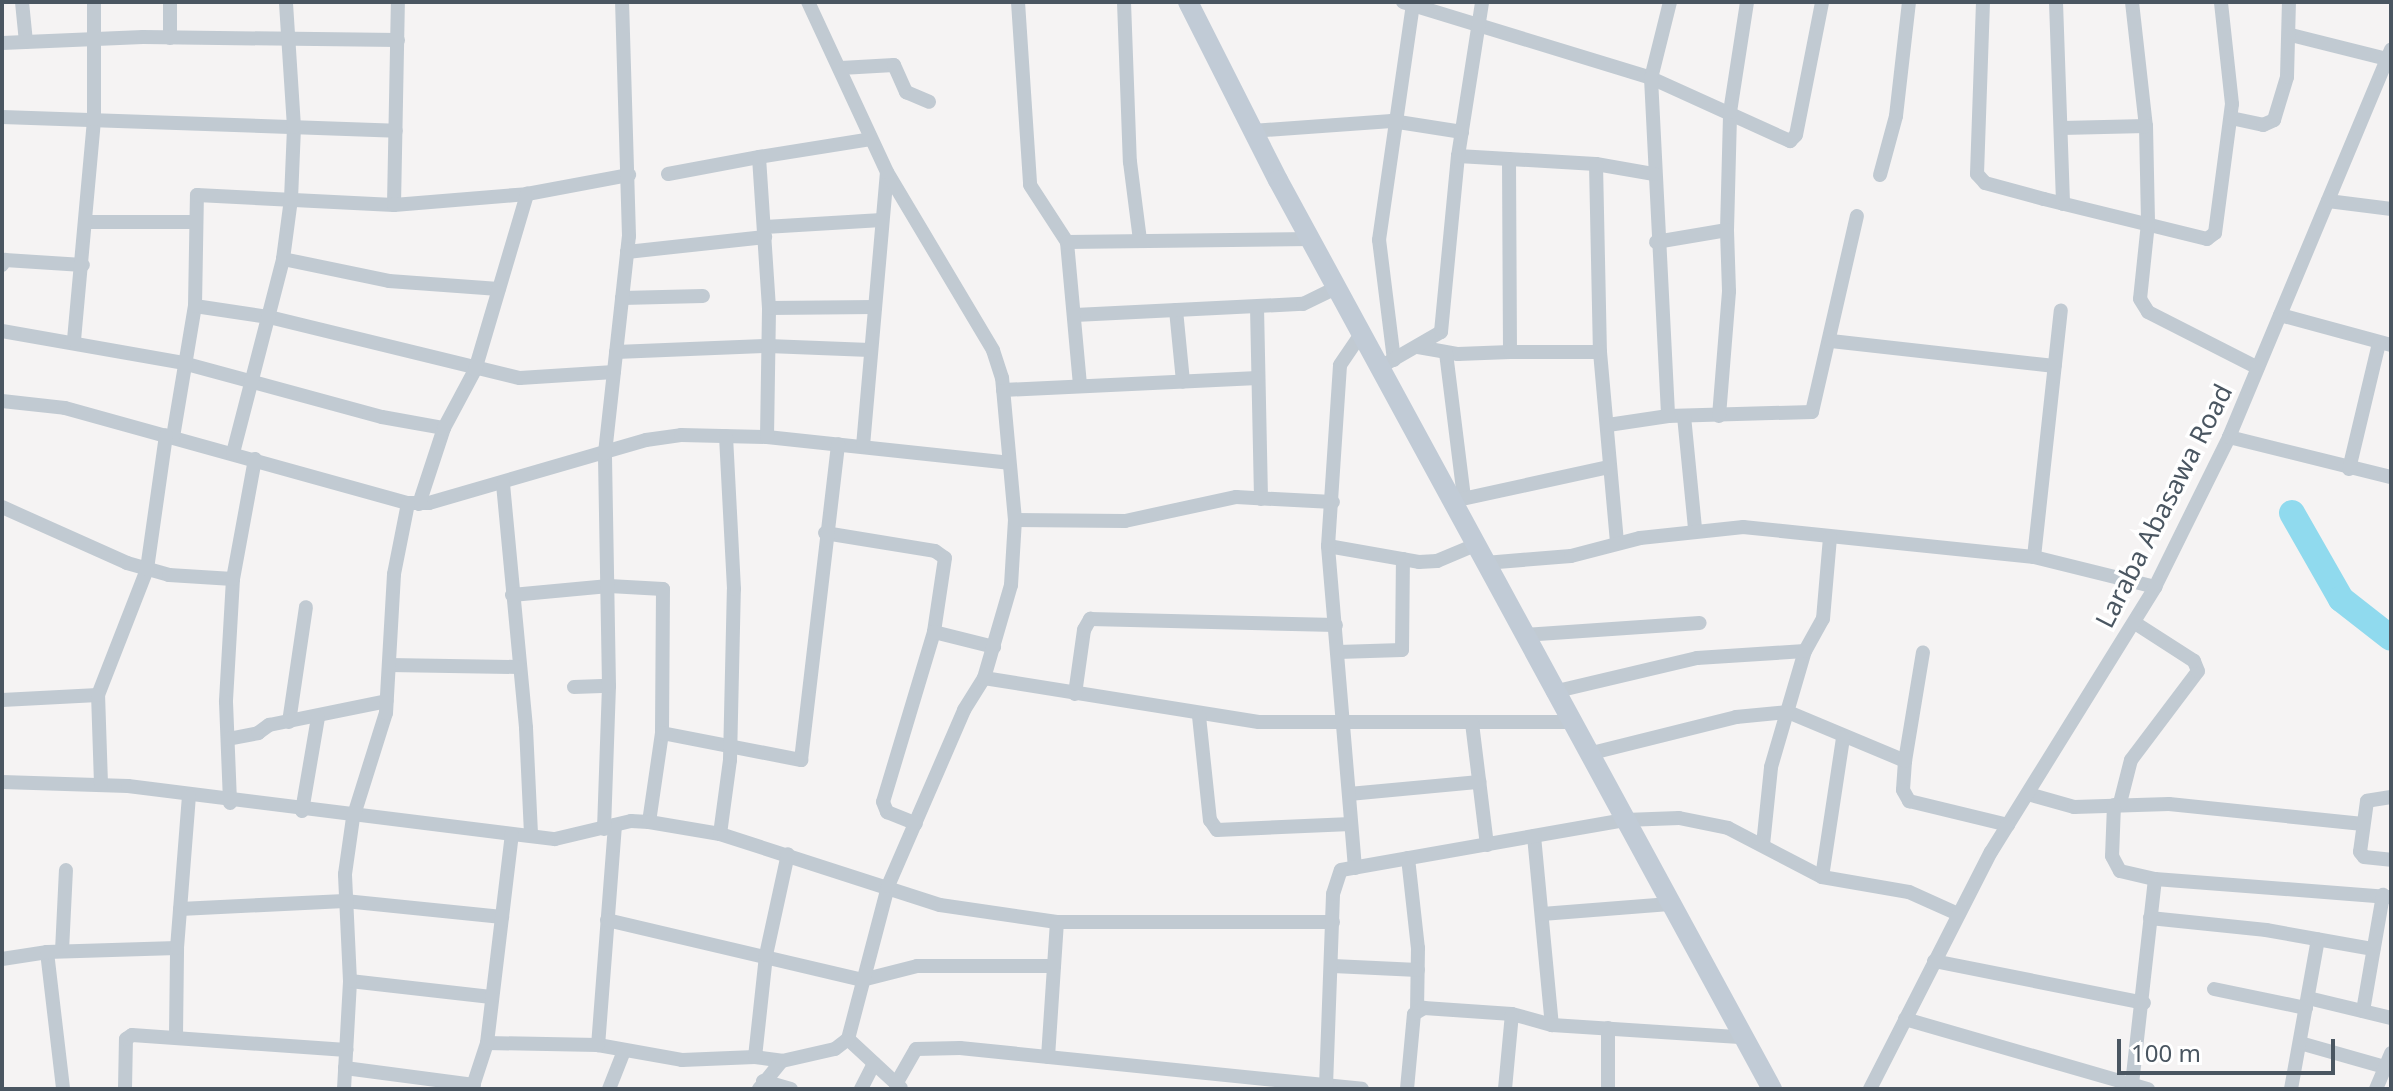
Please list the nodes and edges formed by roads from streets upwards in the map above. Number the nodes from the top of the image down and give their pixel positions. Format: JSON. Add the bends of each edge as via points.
{"nodes":[{"id":1,"x":22,"y":2,"type":"edge"},
{"id":2,"x":94,"y":2,"type":"edge"},
{"id":3,"x":170,"y":2,"type":"edge"},
{"id":4,"x":286,"y":2,"type":"edge"},
{"id":5,"x":398,"y":2,"type":"edge"},
{"id":6,"x":622,"y":2,"type":"edge"},
{"id":7,"x":808,"y":2,"type":"edge"},
{"id":8,"x":1018,"y":2,"type":"edge"},
{"id":9,"x":1124,"y":2,"type":"edge"},
{"id":10,"x":1188,"y":2,"type":"edge"},
{"id":11,"x":1482,"y":2,"type":"edge"},
{"id":12,"x":1670,"y":2,"type":"edge"},
{"id":13,"x":1747,"y":2,"type":"edge"},
{"id":14,"x":1822,"y":2,"type":"edge"},
{"id":15,"x":1909,"y":2,"type":"edge"},
{"id":16,"x":1983,"y":2,"type":"edge"},
{"id":17,"x":2056,"y":2,"type":"edge"},
{"id":18,"x":2132,"y":2,"type":"edge"},
{"id":19,"x":2221,"y":2,"type":"edge"},
{"id":20,"x":2289,"y":2,"type":"edge"},
{"id":21,"x":1408,"y":3,"type":"edge"},
{"id":22,"x":1481,"y":25,"type":"junction"},
{"id":23,"x":2291,"y":35,"type":"junction"},
{"id":24,"x":97,"y":38,"type":"junction"},
{"id":25,"x":170,"y":38,"type":"junction"},
{"id":26,"x":398,"y":40,"type":"junction"},
{"id":27,"x":286,"y":41,"type":"junction"},
{"id":28,"x":26,"y":42,"type":"junction"},
{"id":29,"x":2,"y":43,"type":"edge"},
{"id":30,"x":2390,"y":56,"type":"edge"},
{"id":31,"x":841,"y":68,"type":"junction"},
{"id":32,"x":1651,"y":78,"type":"junction"},
{"id":33,"x":929,"y":102,"type":"dead end"},
{"id":34,"x":1730,"y":112,"type":"junction"},
{"id":35,"x":2,"y":117,"type":"edge"},
{"id":36,"x":2231,"y":118,"type":"junction"},
{"id":37,"x":94,"y":119,"type":"junction"},
{"id":38,"x":1392,"y":121,"type":"junction"},
{"id":39,"x":2146,"y":126,"type":"junction"},
{"id":40,"x":294,"y":127,"type":"junction"},
{"id":41,"x":2062,"y":128,"type":"junction"},
{"id":42,"x":396,"y":131,"type":"junction"},
{"id":43,"x":1252,"y":131,"type":"junction"},
{"id":44,"x":1462,"y":132,"type":"junction"},
{"id":45,"x":871,"y":139,"type":"junction"},
{"id":46,"x":1458,"y":156,"type":"junction"},
{"id":47,"x":759,"y":157,"type":"junction"},
{"id":48,"x":1509,"y":159,"type":"junction"},
{"id":49,"x":1596,"y":164,"type":"junction"},
{"id":50,"x":887,"y":172,"type":"junction"},
{"id":51,"x":668,"y":174,"type":"dead end"},
{"id":52,"x":1654,"y":174,"type":"junction"},
{"id":53,"x":629,"y":175,"type":"junction"},
{"id":54,"x":1880,"y":175,"type":"dead end"},
{"id":55,"x":527,"y":194,"type":"junction"},
{"id":56,"x":291,"y":199,"type":"junction"},
{"id":57,"x":2328,"y":201,"type":"junction"},
{"id":58,"x":2063,"y":204,"type":"junction"},
{"id":59,"x":394,"y":205,"type":"junction"},
{"id":60,"x":2391,"y":209,"type":"edge"},
{"id":61,"x":1857,"y":216,"type":"dead end"},
{"id":62,"x":882,"y":220,"type":"junction"},
{"id":63,"x":87,"y":222,"type":"junction"},
{"id":64,"x":193,"y":222,"type":"junction"},
{"id":65,"x":2148,"y":223,"type":"junction"},
{"id":66,"x":1727,"y":230,"type":"junction"},
{"id":67,"x":765,"y":232,"type":"junction"},
{"id":68,"x":1311,"y":239,"type":"junction"},
{"id":69,"x":1140,"y":240,"type":"junction"},
{"id":70,"x":1067,"y":242,"type":"junction"},
{"id":71,"x":1656,"y":242,"type":"junction"},
{"id":72,"x":627,"y":252,"type":"junction"},
{"id":73,"x":283,"y":259,"type":"junction"},
{"id":74,"x":2,"y":265,"type":"edge"},
{"id":75,"x":83,"y":265,"type":"junction"},
{"id":76,"x":1338,"y":287,"type":"junction"},
{"id":77,"x":499,"y":289,"type":"junction"},
{"id":78,"x":703,"y":296,"type":"dead end"},
{"id":79,"x":622,"y":298,"type":"junction"},
{"id":80,"x":195,"y":306,"type":"junction"},
{"id":81,"x":875,"y":307,"type":"junction"},
{"id":82,"x":1257,"y":307,"type":"junction"},
{"id":83,"x":769,"y":308,"type":"junction"},
{"id":84,"x":1176,"y":310,"type":"junction"},
{"id":85,"x":2061,"y":310,"type":"dead end"},
{"id":86,"x":1075,"y":315,"type":"junction"},
{"id":87,"x":2280,"y":315,"type":"junction"},
{"id":88,"x":269,"y":317,"type":"junction"},
{"id":89,"x":2,"y":331,"type":"edge"},
{"id":90,"x":1363,"y":331,"type":"junction"},
{"id":91,"x":74,"y":340,"type":"junction"},
{"id":92,"x":1831,"y":341,"type":"junction"},
{"id":93,"x":2385,"y":344,"type":"edge"},
{"id":94,"x":768,"y":346,"type":"junction"},
{"id":95,"x":1418,"y":347,"type":"junction"},
{"id":96,"x":870,"y":350,"type":"junction"},
{"id":97,"x":616,"y":352,"type":"junction"},
{"id":98,"x":1510,"y":352,"type":"junction"},
{"id":99,"x":1600,"y":352,"type":"junction"},
{"id":100,"x":1446,"y":353,"type":"junction"},
{"id":101,"x":183,"y":363,"type":"junction"},
{"id":102,"x":1388,"y":363,"type":"junction"},
{"id":103,"x":2055,"y":366,"type":"junction"},
{"id":104,"x":2258,"y":368,"type":"junction"},
{"id":105,"x":475,"y":370,"type":"junction"},
{"id":106,"x":614,"y":372,"type":"junction"},
{"id":107,"x":1258,"y":378,"type":"junction"},
{"id":108,"x":252,"y":380,"type":"junction"},
{"id":109,"x":1183,"y":382,"type":"junction"},
{"id":110,"x":1080,"y":385,"type":"junction"},
{"id":111,"x":1003,"y":390,"type":"junction"},
{"id":112,"x":2,"y":401,"type":"edge"},
{"id":113,"x":1668,"y":416,"type":"junction"},
{"id":114,"x":1684,"y":416,"type":"junction"},
{"id":115,"x":1719,"y":416,"type":"junction"},
{"id":116,"x":1608,"y":425,"type":"junction"},
{"id":117,"x":444,"y":428,"type":"junction"},
{"id":118,"x":170,"y":436,"type":"junction"},
{"id":119,"x":726,"y":436,"type":"junction"},
{"id":120,"x":767,"y":437,"type":"junction"},
{"id":121,"x":2229,"y":437,"type":"junction"},
{"id":122,"x":838,"y":444,"type":"junction"},
{"id":123,"x":863,"y":446,"type":"junction"},
{"id":124,"x":233,"y":453,"type":"junction"},
{"id":125,"x":605,"y":453,"type":"junction"},
{"id":126,"x":255,"y":459,"type":"junction"},
{"id":127,"x":1009,"y":463,"type":"junction"},
{"id":128,"x":1609,"y":467,"type":"junction"},
{"id":129,"x":2349,"y":469,"type":"junction"},
{"id":130,"x":2391,"y":477,"type":"edge"},
{"id":131,"x":503,"y":484,"type":"junction"},
{"id":132,"x":1261,"y":499,"type":"junction"},
{"id":133,"x":1458,"y":499,"type":"junction"},
{"id":134,"x":1333,"y":502,"type":"junction"},
{"id":135,"x":414,"y":504,"type":"junction"},
{"id":136,"x":2,"y":507,"type":"edge"},
{"id":137,"x":1015,"y":520,"type":"junction"},
{"id":138,"x":1695,"y":528,"type":"junction"},
{"id":139,"x":825,"y":533,"type":"junction"},
{"id":140,"x":1830,"y":537,"type":"junction"},
{"id":141,"x":1617,"y":543,"type":"junction"},
{"id":142,"x":1328,"y":546,"type":"junction"},
{"id":143,"x":1480,"y":554,"type":"junction"},
{"id":144,"x":2034,"y":557,"type":"junction"},
{"id":145,"x":1403,"y":559,"type":"junction"},
{"id":146,"x":147,"y":569,"type":"junction"},
{"id":147,"x":233,"y":579,"type":"junction"},
{"id":148,"x":609,"y":586,"type":"junction"},
{"id":149,"x":2155,"y":587,"type":"junction"},
{"id":150,"x":512,"y":595,"type":"junction"},
{"id":151,"x":306,"y":607,"type":"dead end"},
{"id":152,"x":1700,"y":623,"type":"dead end"},
{"id":153,"x":2135,"y":623,"type":"junction"},
{"id":154,"x":1336,"y":625,"type":"junction"},
{"id":155,"x":934,"y":632,"type":"junction"},
{"id":156,"x":1523,"y":635,"type":"junction"},
{"id":157,"x":994,"y":647,"type":"junction"},
{"id":158,"x":1805,"y":651,"type":"junction"},
{"id":159,"x":1338,"y":652,"type":"junction"},
{"id":160,"x":1923,"y":652,"type":"dead end"},
{"id":161,"x":389,"y":665,"type":"junction"},
{"id":162,"x":518,"y":667,"type":"junction"},
{"id":163,"x":984,"y":678,"type":"junction"},
{"id":164,"x":609,"y":686,"type":"junction"},
{"id":165,"x":574,"y":687,"type":"dead end"},
{"id":166,"x":1553,"y":692,"type":"junction"},
{"id":167,"x":1075,"y":694,"type":"junction"},
{"id":168,"x":98,"y":695,"type":"junction"},
{"id":169,"x":2,"y":700,"type":"edge"},
{"id":170,"x":387,"y":701,"type":"junction"},
{"id":171,"x":1788,"y":712,"type":"junction"},
{"id":172,"x":1199,"y":716,"type":"junction"},
{"id":173,"x":318,"y":717,"type":"junction"},
{"id":174,"x":289,"y":722,"type":"junction"},
{"id":175,"x":1571,"y":722,"type":"junction"},
{"id":176,"x":1472,"y":723,"type":"junction"},
{"id":177,"x":1346,"y":725,"type":"junction"},
{"id":178,"x":662,"y":733,"type":"junction"},
{"id":179,"x":1843,"y":738,"type":"junction"},
{"id":180,"x":228,"y":739,"type":"junction"},
{"id":181,"x":730,"y":744,"type":"junction"},
{"id":182,"x":1588,"y":754,"type":"junction"},
{"id":183,"x":1905,"y":761,"type":"junction"},
{"id":184,"x":2,"y":782,"type":"edge"},
{"id":185,"x":1479,"y":782,"type":"junction"},
{"id":186,"x":101,"y":784,"type":"junction"},
{"id":187,"x":1349,"y":794,"type":"junction"},
{"id":188,"x":2028,"y":794,"type":"junction"},
{"id":189,"x":189,"y":796,"type":"junction"},
{"id":190,"x":2391,"y":797,"type":"edge"},
{"id":191,"x":230,"y":803,"type":"junction"},
{"id":192,"x":2117,"y":804,"type":"junction"},
{"id":193,"x":302,"y":811,"type":"junction"},
{"id":194,"x":353,"y":818,"type":"junction"},
{"id":195,"x":1625,"y":820,"type":"junction"},
{"id":196,"x":649,"y":822,"type":"junction"},
{"id":197,"x":916,"y":824,"type":"junction"},
{"id":198,"x":1351,"y":824,"type":"junction"},
{"id":199,"x":2363,"y":824,"type":"junction"},
{"id":200,"x":2008,"y":825,"type":"junction"},
{"id":201,"x":610,"y":827,"type":"junction"},
{"id":202,"x":512,"y":834,"type":"junction"},
{"id":203,"x":720,"y":834,"type":"junction"},
{"id":204,"x":531,"y":836,"type":"junction"},
{"id":205,"x":1534,"y":836,"type":"junction"},
{"id":206,"x":1487,"y":845,"type":"junction"},
{"id":207,"x":1763,"y":845,"type":"junction"},
{"id":208,"x":788,"y":854,"type":"junction"},
{"id":209,"x":1408,"y":858,"type":"junction"},
{"id":210,"x":2391,"y":860,"type":"edge"},
{"id":211,"x":1355,"y":868,"type":"junction"},
{"id":212,"x":66,"y":870,"type":"dead end"},
{"id":213,"x":1822,"y":877,"type":"junction"},
{"id":214,"x":2155,"y":879,"type":"junction"},
{"id":215,"x":888,"y":886,"type":"junction"},
{"id":216,"x":2387,"y":896,"type":"edge"},
{"id":217,"x":345,"y":901,"type":"junction"},
{"id":218,"x":1670,"y":904,"type":"junction"},
{"id":219,"x":180,"y":909,"type":"junction"},
{"id":220,"x":1542,"y":914,"type":"junction"},
{"id":221,"x":1958,"y":914,"type":"junction"},
{"id":222,"x":502,"y":917,"type":"junction"},
{"id":223,"x":2150,"y":918,"type":"junction"},
{"id":224,"x":607,"y":920,"type":"junction"},
{"id":225,"x":1057,"y":922,"type":"junction"},
{"id":226,"x":1333,"y":922,"type":"junction"},
{"id":227,"x":2318,"y":939,"type":"junction"},
{"id":228,"x":177,"y":948,"type":"junction"},
{"id":229,"x":2373,"y":949,"type":"junction"},
{"id":230,"x":62,"y":951,"type":"junction"},
{"id":231,"x":47,"y":952,"type":"junction"},
{"id":232,"x":766,"y":955,"type":"junction"},
{"id":233,"x":2,"y":959,"type":"edge"},
{"id":234,"x":1934,"y":961,"type":"junction"},
{"id":235,"x":1054,"y":966,"type":"junction"},
{"id":236,"x":1333,"y":966,"type":"junction"},
{"id":237,"x":1418,"y":970,"type":"junction"},
{"id":238,"x":862,"y":980,"type":"junction"},
{"id":239,"x":350,"y":981,"type":"junction"},
{"id":240,"x":2214,"y":989,"type":"dead end"},
{"id":241,"x":491,"y":997,"type":"junction"},
{"id":242,"x":2144,"y":1003,"type":"junction"},
{"id":243,"x":2307,"y":1003,"type":"junction"},
{"id":244,"x":1417,"y":1009,"type":"junction"},
{"id":245,"x":2363,"y":1011,"type":"junction"},
{"id":246,"x":1512,"y":1014,"type":"junction"},
{"id":247,"x":2391,"y":1018,"type":"edge"},
{"id":248,"x":1905,"y":1019,"type":"junction"},
{"id":249,"x":1552,"y":1025,"type":"junction"},
{"id":250,"x":1608,"y":1028,"type":"junction"},
{"id":251,"x":176,"y":1035,"type":"junction"},
{"id":252,"x":1740,"y":1037,"type":"junction"},
{"id":253,"x":848,"y":1039,"type":"junction"},
{"id":254,"x":487,"y":1043,"type":"junction"},
{"id":255,"x":2300,"y":1043,"type":"junction"},
{"id":256,"x":598,"y":1045,"type":"junction"},
{"id":257,"x":346,"y":1050,"type":"junction"},
{"id":258,"x":624,"y":1051,"type":"junction"},
{"id":259,"x":755,"y":1057,"type":"junction"},
{"id":260,"x":1048,"y":1057,"type":"junction"},
{"id":261,"x":2388,"y":1060,"type":"edge"},
{"id":262,"x":782,"y":1061,"type":"junction"},
{"id":263,"x":874,"y":1063,"type":"junction"},
{"id":264,"x":345,"y":1068,"type":"junction"},
{"id":265,"x":2132,"y":1084,"type":"junction"},
{"id":266,"x":761,"y":1085,"type":"edge"},
{"id":267,"x":900,"y":1086,"type":"edge"},
{"id":268,"x":1326,"y":1086,"type":"junction"},
{"id":269,"x":473,"y":1087,"type":"edge"},
{"id":270,"x":121,"y":1088,"type":"edge"},
{"id":271,"x":63,"y":1089,"type":"edge"},
{"id":272,"x":344,"y":1089,"type":"edge"},
{"id":273,"x":609,"y":1089,"type":"edge"},
{"id":274,"x":791,"y":1089,"type":"edge"},
{"id":275,"x":861,"y":1089,"type":"edge"},
{"id":276,"x":1362,"y":1089,"type":"edge"},
{"id":277,"x":1407,"y":1089,"type":"edge"},
{"id":278,"x":1505,"y":1089,"type":"edge"},
{"id":279,"x":1608,"y":1089,"type":"edge"},
{"id":280,"x":1772,"y":1089,"type":"edge"},
{"id":281,"x":1870,"y":1089,"type":"edge"},
{"id":282,"x":2148,"y":1089,"type":"edge"},
{"id":283,"x":2291,"y":1089,"type":"edge"},
{"id":284,"x":2376,"y":1089,"type":"edge"}],
"edges":[{"from":1,"to":28,"type":"street"},
{"from":2,"to":24,"type":"street"},
{"from":3,"to":25,"type":"street"},
{"from":4,"to":27,"type":"street"},
{"from":5,"to":26,"type":"street"},
{"from":6,"to":53,"type":"street"},
{"from":7,"to":31,"type":"street"},
{"from":8,"to":70,"type":"street","via":[[1030,185]]},
{"from":9,"to":69,"type":"street","via":[[1130,162]]},
{"from":10,"to":43,"type":"street"},
{"from":11,"to":22,"type":"street"},
{"from":12,"to":32,"type":"street"},
{"from":13,"to":34,"type":"street"},
{"from":14,"to":34,"type":"street","via":[[1794,140]]},
{"from":15,"to":54,"type":"street","via":[[1896,116]]},
{"from":16,"to":58,"type":"street","via":[[1982,98],[1973,163],[1977,174],[1985,183]]},
{"from":17,"to":41,"type":"street"},
{"from":18,"to":39,"type":"street"},
{"from":19,"to":36,"type":"street"},
{"from":20,"to":23,"type":"street"},
{"from":21,"to":22,"type":"street"},
{"from":21,"to":38,"type":"street"},
{"from":22,"to":32,"type":"street"},
{"from":22,"to":44,"type":"street"},
{"from":23,"to":30,"type":"street"},
{"from":23,"to":36,"type":"street","via":[[2287,77],[2274,120],[2263,125]]},
{"from":24,"to":25,"type":"street"},
{"from":24,"to":28,"type":"street"},
{"from":24,"to":37,"type":"street"},
{"from":25,"to":27,"type":"street"},
{"from":26,"to":27,"type":"street"},
{"from":26,"to":42,"type":"street"},
{"from":27,"to":40,"type":"street"},
{"from":28,"to":29,"type":"street"},
{"from":30,"to":57,"type":"street","name":"Laraba Abasawa Road"},
{"from":31,"to":33,"type":"street","via":[[894,65],[906,92]]},
{"from":31,"to":45,"type":"street"},
{"from":32,"to":34,"type":"street"},
{"from":32,"to":52,"type":"street"},
{"from":34,"to":66,"type":"street"},
{"from":35,"to":37,"type":"street"},
{"from":36,"to":65,"type":"street","via":[[2212,238]]},
{"from":37,"to":40,"type":"street"},
{"from":37,"to":63,"type":"street"},
{"from":38,"to":43,"type":"street"},
{"from":38,"to":44,"type":"street"},
{"from":38,"to":102,"type":"street","via":[[1379,240]]},
{"from":39,"to":41,"type":"street"},
{"from":39,"to":65,"type":"street"},
{"from":40,"to":42,"type":"street"},
{"from":40,"to":56,"type":"street"},
{"from":41,"to":58,"type":"street"},
{"from":42,"to":59,"type":"street"},
{"from":43,"to":68,"type":"street"},
{"from":44,"to":46,"type":"street"},
{"from":45,"to":47,"type":"street"},
{"from":45,"to":50,"type":"street"},
{"from":46,"to":48,"type":"street"},
{"from":46,"to":95,"type":"street","via":[[1444,323],[1437,337]]},
{"from":47,"to":51,"type":"street"},
{"from":47,"to":67,"type":"street"},
{"from":48,"to":49,"type":"street"},
{"from":48,"to":98,"type":"street"},
{"from":49,"to":52,"type":"street"},
{"from":49,"to":99,"type":"street"},
{"from":50,"to":62,"type":"street"},
{"from":50,"to":111,"type":"street","via":[[993,350]]},
{"from":52,"to":71,"type":"street"},
{"from":53,"to":55,"type":"street"},
{"from":53,"to":72,"type":"street"},
{"from":55,"to":59,"type":"street"},
{"from":55,"to":77,"type":"street"},
{"from":56,"to":59,"type":"street"},
{"from":56,"to":64,"type":"street","via":[[203,192],[195,200]]},
{"from":56,"to":73,"type":"street"},
{"from":57,"to":60,"type":"street"},
{"from":57,"to":87,"type":"street","name":"Laraba Abasawa Road"},
{"from":58,"to":65,"type":"street"},
{"from":61,"to":92,"type":"street"},
{"from":62,"to":67,"type":"street"},
{"from":62,"to":81,"type":"street"},
{"from":63,"to":64,"type":"street"},
{"from":63,"to":75,"type":"street"},
{"from":64,"to":80,"type":"street"},
{"from":65,"to":104,"type":"street","via":[[2143,305]]},
{"from":66,"to":71,"type":"street"},
{"from":66,"to":115,"type":"street","via":[[1729,291]]},
{"from":67,"to":72,"type":"street"},
{"from":67,"to":83,"type":"street"},
{"from":68,"to":69,"type":"street"},
{"from":68,"to":76,"type":"street"},
{"from":69,"to":70,"type":"street"},
{"from":70,"to":86,"type":"street"},
{"from":71,"to":113,"type":"street"},
{"from":72,"to":79,"type":"street"},
{"from":73,"to":77,"type":"street","via":[[389,281]]},
{"from":73,"to":88,"type":"street"},
{"from":74,"to":75,"type":"street","via":[[5,260]]},
{"from":75,"to":91,"type":"street"},
{"from":76,"to":82,"type":"street","via":[[1313,302]]},
{"from":76,"to":90,"type":"street"},
{"from":77,"to":105,"type":"street"},
{"from":78,"to":79,"type":"street"},
{"from":79,"to":97,"type":"street"},
{"from":80,"to":88,"type":"street"},
{"from":80,"to":101,"type":"street"},
{"from":81,"to":83,"type":"street"},
{"from":81,"to":96,"type":"street"},
{"from":82,"to":84,"type":"street"},
{"from":82,"to":107,"type":"street"},
{"from":83,"to":94,"type":"street"},
{"from":84,"to":86,"type":"street"},
{"from":84,"to":109,"type":"street"},
{"from":85,"to":103,"type":"street"},
{"from":86,"to":110,"type":"street"},
{"from":87,"to":93,"type":"street"},
{"from":87,"to":104,"type":"street","name":"Laraba Abasawa Road"},
{"from":88,"to":105,"type":"street"},
{"from":88,"to":108,"type":"street"},
{"from":89,"to":91,"type":"street"},
{"from":90,"to":102,"type":"street"},
{"from":90,"to":134,"type":"street","via":[[1340,365]]},
{"from":91,"to":101,"type":"street"},
{"from":92,"to":103,"type":"street"},
{"from":92,"to":115,"type":"street","via":[[1812,412]]},
{"from":93,"to":129,"type":"street"},
{"from":94,"to":96,"type":"street"},
{"from":94,"to":97,"type":"street"},
{"from":94,"to":120,"type":"street"},
{"from":95,"to":100,"type":"street"},
{"from":95,"to":102,"type":"street"},
{"from":96,"to":123,"type":"street"},
{"from":97,"to":106,"type":"street"},
{"from":98,"to":99,"type":"street"},
{"from":98,"to":100,"type":"street"},
{"from":99,"to":116,"type":"street"},
{"from":100,"to":133,"type":"street"},
{"from":101,"to":108,"type":"street"},
{"from":101,"to":118,"type":"street"},
{"from":102,"to":133,"type":"street"},
{"from":103,"to":144,"type":"street"},
{"from":104,"to":121,"type":"street","name":"Laraba Abasawa Road"},
{"from":105,"to":106,"type":"street","via":[[520,378]]},
{"from":105,"to":117,"type":"street"},
{"from":106,"to":125,"type":"street"},
{"from":107,"to":109,"type":"street"},
{"from":107,"to":132,"type":"street"},
{"from":108,"to":117,"type":"street","via":[[382,417]]},
{"from":108,"to":124,"type":"street"},
{"from":109,"to":110,"type":"street"},
{"from":110,"to":111,"type":"street"},
{"from":111,"to":127,"type":"street"},
{"from":112,"to":118,"type":"street","via":[[65,408]]},
{"from":113,"to":114,"type":"street"},
{"from":113,"to":116,"type":"street"},
{"from":114,"to":115,"type":"street"},
{"from":114,"to":138,"type":"street"},
{"from":116,"to":128,"type":"street"},
{"from":117,"to":135,"type":"street"},
{"from":118,"to":124,"type":"street"},
{"from":118,"to":146,"type":"street"},
{"from":119,"to":120,"type":"street"},
{"from":119,"to":125,"type":"street","via":[[646,440]]},
{"from":119,"to":181,"type":"street","via":[[735,529]]},
{"from":120,"to":122,"type":"street"},
{"from":121,"to":129,"type":"street"},
{"from":121,"to":149,"type":"street","name":"Laraba Abasawa Road"},
{"from":122,"to":123,"type":"street"},
{"from":122,"to":139,"type":"street"},
{"from":123,"to":127,"type":"street"},
{"from":124,"to":126,"type":"street"},
{"from":125,"to":131,"type":"street"},
{"from":125,"to":148,"type":"street"},
{"from":126,"to":135,"type":"street"},
{"from":126,"to":147,"type":"street"},
{"from":127,"to":137,"type":"street"},
{"from":128,"to":133,"type":"street"},
{"from":128,"to":141,"type":"street"},
{"from":129,"to":130,"type":"street"},
{"from":131,"to":135,"type":"street"},
{"from":131,"to":150,"type":"street"},
{"from":132,"to":134,"type":"street"},
{"from":132,"to":137,"type":"street","via":[[1206,500],[1125,521]]},
{"from":133,"to":143,"type":"street"},
{"from":134,"to":142,"type":"street"},
{"from":135,"to":161,"type":"street","via":[[394,574]]},
{"from":136,"to":146,"type":"street"},
{"from":137,"to":157,"type":"street","via":[[1011,585]]},
{"from":138,"to":140,"type":"street","via":[[1743,527]]},
{"from":138,"to":141,"type":"street"},
{"from":139,"to":155,"type":"street","via":[[940,553],[946,565]]},
{"from":139,"to":181,"type":"street","via":[[803,757],[792,761]]},
{"from":140,"to":144,"type":"street"},
{"from":140,"to":158,"type":"street","via":[[1823,619]]},
{"from":141,"to":143,"type":"street","via":[[1571,556]]},
{"from":142,"to":145,"type":"street"},
{"from":142,"to":154,"type":"street"},
{"from":143,"to":145,"type":"street","via":[[1437,561]]},
{"from":143,"to":156,"type":"street"},
{"from":144,"to":149,"type":"street"},
{"from":145,"to":159,"type":"street","via":[[1402,650]]},
{"from":146,"to":147,"type":"street"},
{"from":146,"to":168,"type":"street"},
{"from":147,"to":180,"type":"street"},
{"from":148,"to":150,"type":"street"},
{"from":148,"to":164,"type":"street"},
{"from":148,"to":178,"type":"street","via":[[663,589]]},
{"from":149,"to":153,"type":"street","name":"Laraba Abasawa Road"},
{"from":150,"to":162,"type":"street"},
{"from":151,"to":174,"type":"street"},
{"from":152,"to":156,"type":"street"},
{"from":153,"to":188,"type":"street","name":"Laraba Abasawa Road"},
{"from":153,"to":192,"type":"street","via":[[2194,661],[2198,671],[2131,760]]},
{"from":154,"to":159,"type":"street"},
{"from":154,"to":167,"type":"street","via":[[1090,619]]},
{"from":155,"to":157,"type":"street"},
{"from":155,"to":197,"type":"street","via":[[883,802],[887,812]]},
{"from":156,"to":166,"type":"street"},
{"from":157,"to":163,"type":"street"},
{"from":158,"to":166,"type":"street","via":[[1697,658]]},
{"from":158,"to":171,"type":"street"},
{"from":159,"to":177,"type":"street"},
{"from":160,"to":183,"type":"street"},
{"from":161,"to":162,"type":"street"},
{"from":161,"to":170,"type":"street"},
{"from":162,"to":204,"type":"street"},
{"from":163,"to":167,"type":"street"},
{"from":163,"to":197,"type":"street","via":[[964,710]]},
{"from":164,"to":165,"type":"street"},
{"from":164,"to":201,"type":"street"},
{"from":166,"to":175,"type":"street"},
{"from":167,"to":172,"type":"street"},
{"from":168,"to":169,"type":"street"},
{"from":168,"to":186,"type":"street"},
{"from":170,"to":173,"type":"street"},
{"from":170,"to":194,"type":"street"},
{"from":171,"to":179,"type":"street"},
{"from":171,"to":182,"type":"street","via":[[1736,717]]},
{"from":171,"to":207,"type":"street","via":[[1769,779]]},
{"from":172,"to":177,"type":"street"},
{"from":172,"to":198,"type":"street","via":[[1210,820],[1217,830]]},
{"from":173,"to":174,"type":"street"},
{"from":173,"to":193,"type":"street"},
{"from":174,"to":180,"type":"street"},
{"from":175,"to":176,"type":"street"},
{"from":175,"to":182,"type":"street"},
{"from":176,"to":177,"type":"street"},
{"from":176,"to":185,"type":"street"},
{"from":177,"to":187,"type":"street"},
{"from":178,"to":181,"type":"street"},
{"from":178,"to":196,"type":"street"},
{"from":179,"to":183,"type":"street"},
{"from":179,"to":213,"type":"street"},
{"from":180,"to":191,"type":"street"},
{"from":181,"to":203,"type":"street"},
{"from":182,"to":195,"type":"street"},
{"from":183,"to":200,"type":"street","via":[[1903,790],[1909,801]]},
{"from":184,"to":186,"type":"street"},
{"from":185,"to":187,"type":"street"},
{"from":185,"to":206,"type":"street"},
{"from":186,"to":189,"type":"street"},
{"from":187,"to":198,"type":"street"},
{"from":188,"to":192,"type":"street","via":[[2074,807]]},
{"from":188,"to":200,"type":"street","name":"Laraba Abasawa Road"},
{"from":189,"to":191,"type":"street"},
{"from":189,"to":219,"type":"street"},
{"from":190,"to":199,"type":"street","via":[[2369,797]]},
{"from":191,"to":193,"type":"street"},
{"from":192,"to":199,"type":"street"},
{"from":192,"to":214,"type":"street","via":[[2115,866]]},
{"from":193,"to":194,"type":"street"},
{"from":194,"to":202,"type":"street"},
{"from":194,"to":217,"type":"street"},
{"from":195,"to":205,"type":"street"},
{"from":195,"to":207,"type":"street","via":[[1701,822]]},
{"from":195,"to":218,"type":"street"},
{"from":196,"to":201,"type":"street"},
{"from":196,"to":203,"type":"street"},
{"from":197,"to":215,"type":"street"},
{"from":198,"to":211,"type":"street"},
{"from":199,"to":210,"type":"street","via":[[2361,855]]},
{"from":200,"to":221,"type":"street","name":"Laraba Abasawa Road"},
{"from":201,"to":204,"type":"street","via":[[555,839]]},
{"from":201,"to":224,"type":"street"},
{"from":202,"to":204,"type":"street"},
{"from":202,"to":222,"type":"street"},
{"from":203,"to":208,"type":"street"},
{"from":205,"to":206,"type":"street"},
{"from":205,"to":220,"type":"street"},
{"from":206,"to":209,"type":"street"},
{"from":207,"to":213,"type":"street"},
{"from":208,"to":215,"type":"street"},
{"from":208,"to":232,"type":"street"},
{"from":209,"to":211,"type":"street"},
{"from":209,"to":237,"type":"street"},
{"from":211,"to":226,"type":"street","via":[[1336,873]]},
{"from":212,"to":230,"type":"street"},
{"from":213,"to":221,"type":"street","via":[[1909,892]]},
{"from":214,"to":216,"type":"street"},
{"from":214,"to":223,"type":"street"},
{"from":215,"to":225,"type":"street","via":[[940,905]]},
{"from":215,"to":238,"type":"street","via":[[885,912]]},
{"from":216,"to":229,"type":"street"},
{"from":217,"to":219,"type":"street"},
{"from":217,"to":222,"type":"street"},
{"from":217,"to":239,"type":"street"},
{"from":218,"to":220,"type":"street"},
{"from":218,"to":252,"type":"street"},
{"from":219,"to":228,"type":"street"},
{"from":220,"to":249,"type":"street"},
{"from":221,"to":234,"type":"street","name":"Laraba Abasawa Road"},
{"from":222,"to":241,"type":"street"},
{"from":223,"to":227,"type":"street"},
{"from":223,"to":242,"type":"street"},
{"from":224,"to":232,"type":"street"},
{"from":224,"to":256,"type":"street"},
{"from":225,"to":226,"type":"street"},
{"from":225,"to":235,"type":"street"},
{"from":226,"to":236,"type":"street"},
{"from":227,"to":229,"type":"street"},
{"from":227,"to":243,"type":"street"},
{"from":228,"to":230,"type":"street"},
{"from":228,"to":251,"type":"street"},
{"from":229,"to":245,"type":"street"},
{"from":230,"to":231,"type":"street"},
{"from":231,"to":233,"type":"street"},
{"from":231,"to":271,"type":"street"},
{"from":232,"to":238,"type":"street"},
{"from":232,"to":259,"type":"street"},
{"from":234,"to":242,"type":"street"},
{"from":234,"to":248,"type":"street","name":"Laraba Abasawa Road"},
{"from":235,"to":238,"type":"street","via":[[917,966]]},
{"from":235,"to":260,"type":"street"},
{"from":236,"to":237,"type":"street"},
{"from":236,"to":268,"type":"street"},
{"from":237,"to":244,"type":"street"},
{"from":238,"to":253,"type":"street"},
{"from":239,"to":241,"type":"street"},
{"from":239,"to":257,"type":"street"},
{"from":240,"to":243,"type":"street"},
{"from":241,"to":254,"type":"street"},
{"from":242,"to":265,"type":"street"},
{"from":243,"to":245,"type":"street"},
{"from":243,"to":255,"type":"street"},
{"from":244,"to":246,"type":"street"},
{"from":244,"to":277,"type":"street"},
{"from":245,"to":247,"type":"street"},
{"from":246,"to":249,"type":"street"},
{"from":246,"to":278,"type":"street"},
{"from":248,"to":265,"type":"street"},
{"from":248,"to":281,"type":"street","name":"Laraba Abasawa Road"},
{"from":249,"to":250,"type":"street"},
{"from":250,"to":252,"type":"street"},
{"from":250,"to":279,"type":"street"},
{"from":251,"to":257,"type":"street"},
{"from":251,"to":270,"type":"street","via":[[126,1039]]},
{"from":252,"to":280,"type":"street"},
{"from":253,"to":262,"type":"street","via":[[835,1049]]},
{"from":253,"to":263,"type":"street"},
{"from":254,"to":256,"type":"street"},
{"from":254,"to":269,"type":"street"},
{"from":255,"to":261,"type":"street"},
{"from":255,"to":283,"type":"street"},
{"from":256,"to":258,"type":"street"},
{"from":257,"to":264,"type":"street"},
{"from":258,"to":259,"type":"street","via":[[682,1060]]},
{"from":258,"to":273,"type":"street"},
{"from":259,"to":262,"type":"street"},
{"from":260,"to":267,"type":"street","via":[[916,1049]]},
{"from":260,"to":268,"type":"street"},
{"from":261,"to":284,"type":"street"},
{"from":262,"to":266,"type":"street"},
{"from":263,"to":267,"type":"street"},
{"from":263,"to":275,"type":"street"},
{"from":264,"to":269,"type":"street"},
{"from":264,"to":272,"type":"street"},
{"from":265,"to":282,"type":"street"},
{"from":266,"to":274,"type":"street"},
{"from":268,"to":276,"type":"street"}]}
